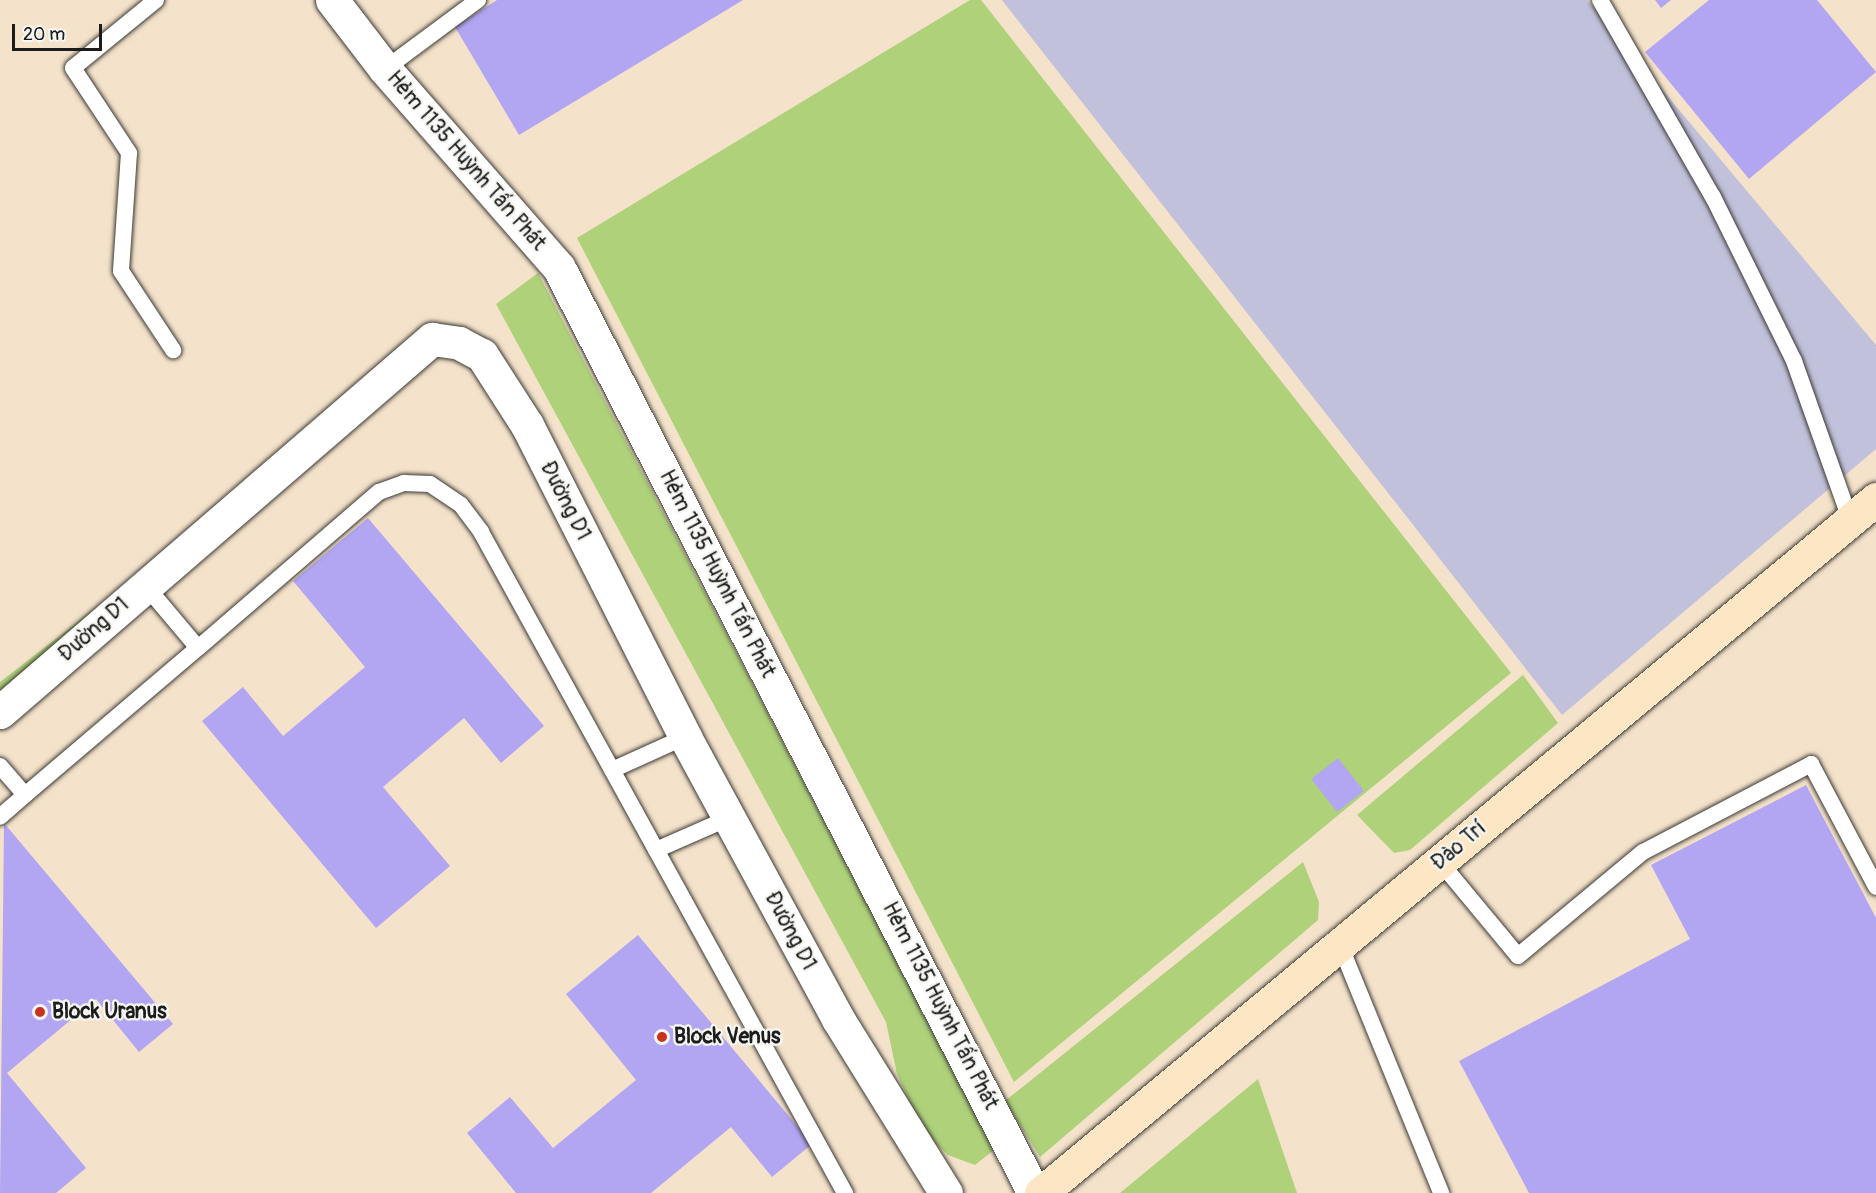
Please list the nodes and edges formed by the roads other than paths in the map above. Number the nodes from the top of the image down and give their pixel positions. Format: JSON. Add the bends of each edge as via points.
{"nodes":[{"id":1,"x":156,"y":0,"type":"edge"},
{"id":2,"x":332,"y":0,"type":"edge"},
{"id":3,"x":478,"y":0,"type":"edge"},
{"id":4,"x":1600,"y":0,"type":"edge"},
{"id":5,"x":385,"y":69,"type":"junction"},
{"id":6,"x":173,"y":350,"type":"dead end"},
{"id":7,"x":1876,"y":499,"type":"edge"},
{"id":8,"x":1850,"y":519,"type":"junction"},
{"id":9,"x":145,"y":585,"type":"junction"},
{"id":10,"x":198,"y":648,"type":"junction"},
{"id":11,"x":0,"y":712,"type":"edge"},
{"id":12,"x":685,"y":736,"type":"junction"},
{"id":13,"x":0,"y":766,"type":"edge"},
{"id":14,"x":612,"y":770,"type":"junction"},
{"id":15,"x":25,"y":795,"type":"junction"},
{"id":16,"x":0,"y":817,"type":"edge"},
{"id":17,"x":729,"y":818,"type":"junction"},
{"id":18,"x":656,"y":850,"type":"junction"},
{"id":19,"x":1440,"y":862,"type":"junction"},
{"id":20,"x":1876,"y":887,"type":"edge"},
{"id":21,"x":1340,"y":945,"type":"junction"},
{"id":22,"x":845,"y":1193,"type":"edge"},
{"id":23,"x":946,"y":1193,"type":"edge"},
{"id":24,"x":1034,"y":1193,"type":"edge"},
{"id":25,"x":1041,"y":1193,"type":"edge"},
{"id":26,"x":1441,"y":1193,"type":"edge"}],
"edges":[{"from":1,"to":6,"type":"lane","via":[[73,68],[129,153],[121,271]]},
{"from":2,"to":5,"type":"street","name":"Hẻm 1135 Huỳnh Tấn Phát"},
{"from":3,"to":5,"type":"lane"},
{"from":4,"to":8,"type":"lane","via":[[1713,197],[1794,361]]},
{"from":5,"to":24,"type":"street","name":"Hẻm 1135 Huỳnh Tấn Phát","via":[[559,268]]},
{"from":7,"to":8,"type":"street","name":"Đào Trí"},
{"from":8,"to":19,"type":"street","name":"Đào Trí"},
{"from":9,"to":10,"type":"lane"},
{"from":9,"to":11,"type":"street","name":"Đường D1"},
{"from":9,"to":12,"type":"street","name":"Đường D1","via":[[432,339],[459,343],[482,355],[527,425]]},
{"from":10,"to":14,"type":"lane","via":[[379,492],[404,483],[430,484],[461,505],[482,531]]},
{"from":10,"to":15,"type":"lane"},
{"from":12,"to":14,"type":"lane"},
{"from":12,"to":17,"type":"street","name":"Đường D1"},
{"from":13,"to":15,"type":"lane"},
{"from":14,"to":18,"type":"lane"},
{"from":15,"to":16,"type":"lane"},
{"from":17,"to":18,"type":"lane"},
{"from":17,"to":23,"type":"street","name":"Đường D1","via":[[838,1019]]},
{"from":18,"to":22,"type":"lane"},
{"from":19,"to":20,"type":"lane","via":[[1518,956],[1643,852],[1811,764]]},
{"from":19,"to":21,"type":"street","name":"Đào Trí"},
{"from":21,"to":25,"type":"street","name":"Đào Trí"},
{"from":21,"to":26,"type":"lane"}]}
